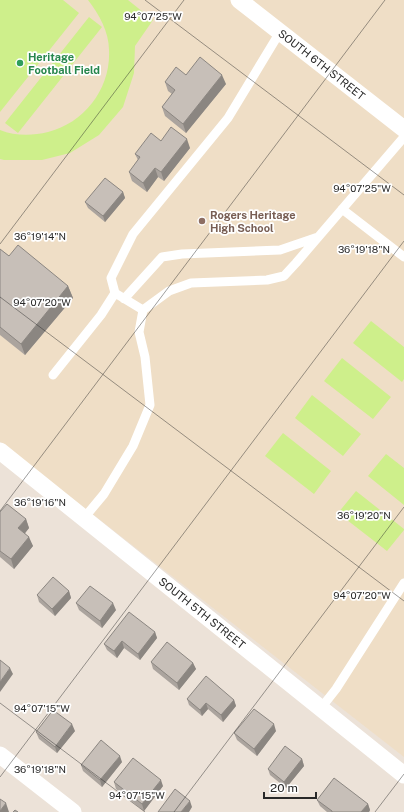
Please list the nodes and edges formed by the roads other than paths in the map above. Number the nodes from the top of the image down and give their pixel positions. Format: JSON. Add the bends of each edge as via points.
{"nodes":[{"id":1,"x":239,"y":0,"type":"edge"},
{"id":2,"x":280,"y":32,"type":"junction"},
{"id":3,"x":404,"y":129,"type":"edge"},
{"id":4,"x":404,"y":137,"type":"edge"},
{"id":5,"x":342,"y":209,"type":"junction"},
{"id":6,"x":318,"y":237,"type":"junction"},
{"id":7,"x":404,"y":257,"type":"edge"},
{"id":8,"x":115,"y":293,"type":"junction"},
{"id":9,"x":124,"y":299,"type":"junction"},
{"id":10,"x":143,"y":310,"type":"junction"},
{"id":11,"x":53,"y":375,"type":"dead end"},
{"id":12,"x":0,"y":451,"type":"edge"},
{"id":13,"x":84,"y":518,"type":"junction"},
{"id":14,"x":404,"y":583,"type":"edge"},
{"id":15,"x":321,"y":708,"type":"junction"},
{"id":16,"x":0,"y":755,"type":"edge"},
{"id":17,"x":404,"y":774,"type":"edge"},
{"id":18,"x":73,"y":812,"type":"edge"}],
"edges":[{"from":1,"to":2,"type":"street","name":"SOUTH 6TH STREET"},
{"from":2,"to":3,"type":"street","name":"SOUTH 6TH STREET"},
{"from":2,"to":8,"type":"lane","via":[[228,118],[133,234],[111,278]]},
{"from":4,"to":5,"type":"lane"},
{"from":5,"to":6,"type":"lane"},
{"from":5,"to":7,"type":"lane"},
{"from":6,"to":9,"type":"lane","via":[[280,250],[162,257]]},
{"from":6,"to":10,"type":"lane","via":[[284,276],[267,280],[191,283],[169,291]]},
{"from":8,"to":9,"type":"lane"},
{"from":8,"to":11,"type":"lane","via":[[101,315]]},
{"from":9,"to":10,"type":"lane"},
{"from":10,"to":13,"type":"lane","via":[[139,332],[145,357],[150,405],[133,446],[104,494]]},
{"from":12,"to":13,"type":"street","name":"SOUTH 5TH STREET"},
{"from":13,"to":15,"type":"street","name":"SOUTH 5TH STREET"},
{"from":14,"to":15,"type":"lane"},
{"from":15,"to":17,"type":"street","name":"SOUTH 5TH STREET"},
{"from":16,"to":18,"type":"street"}]}
